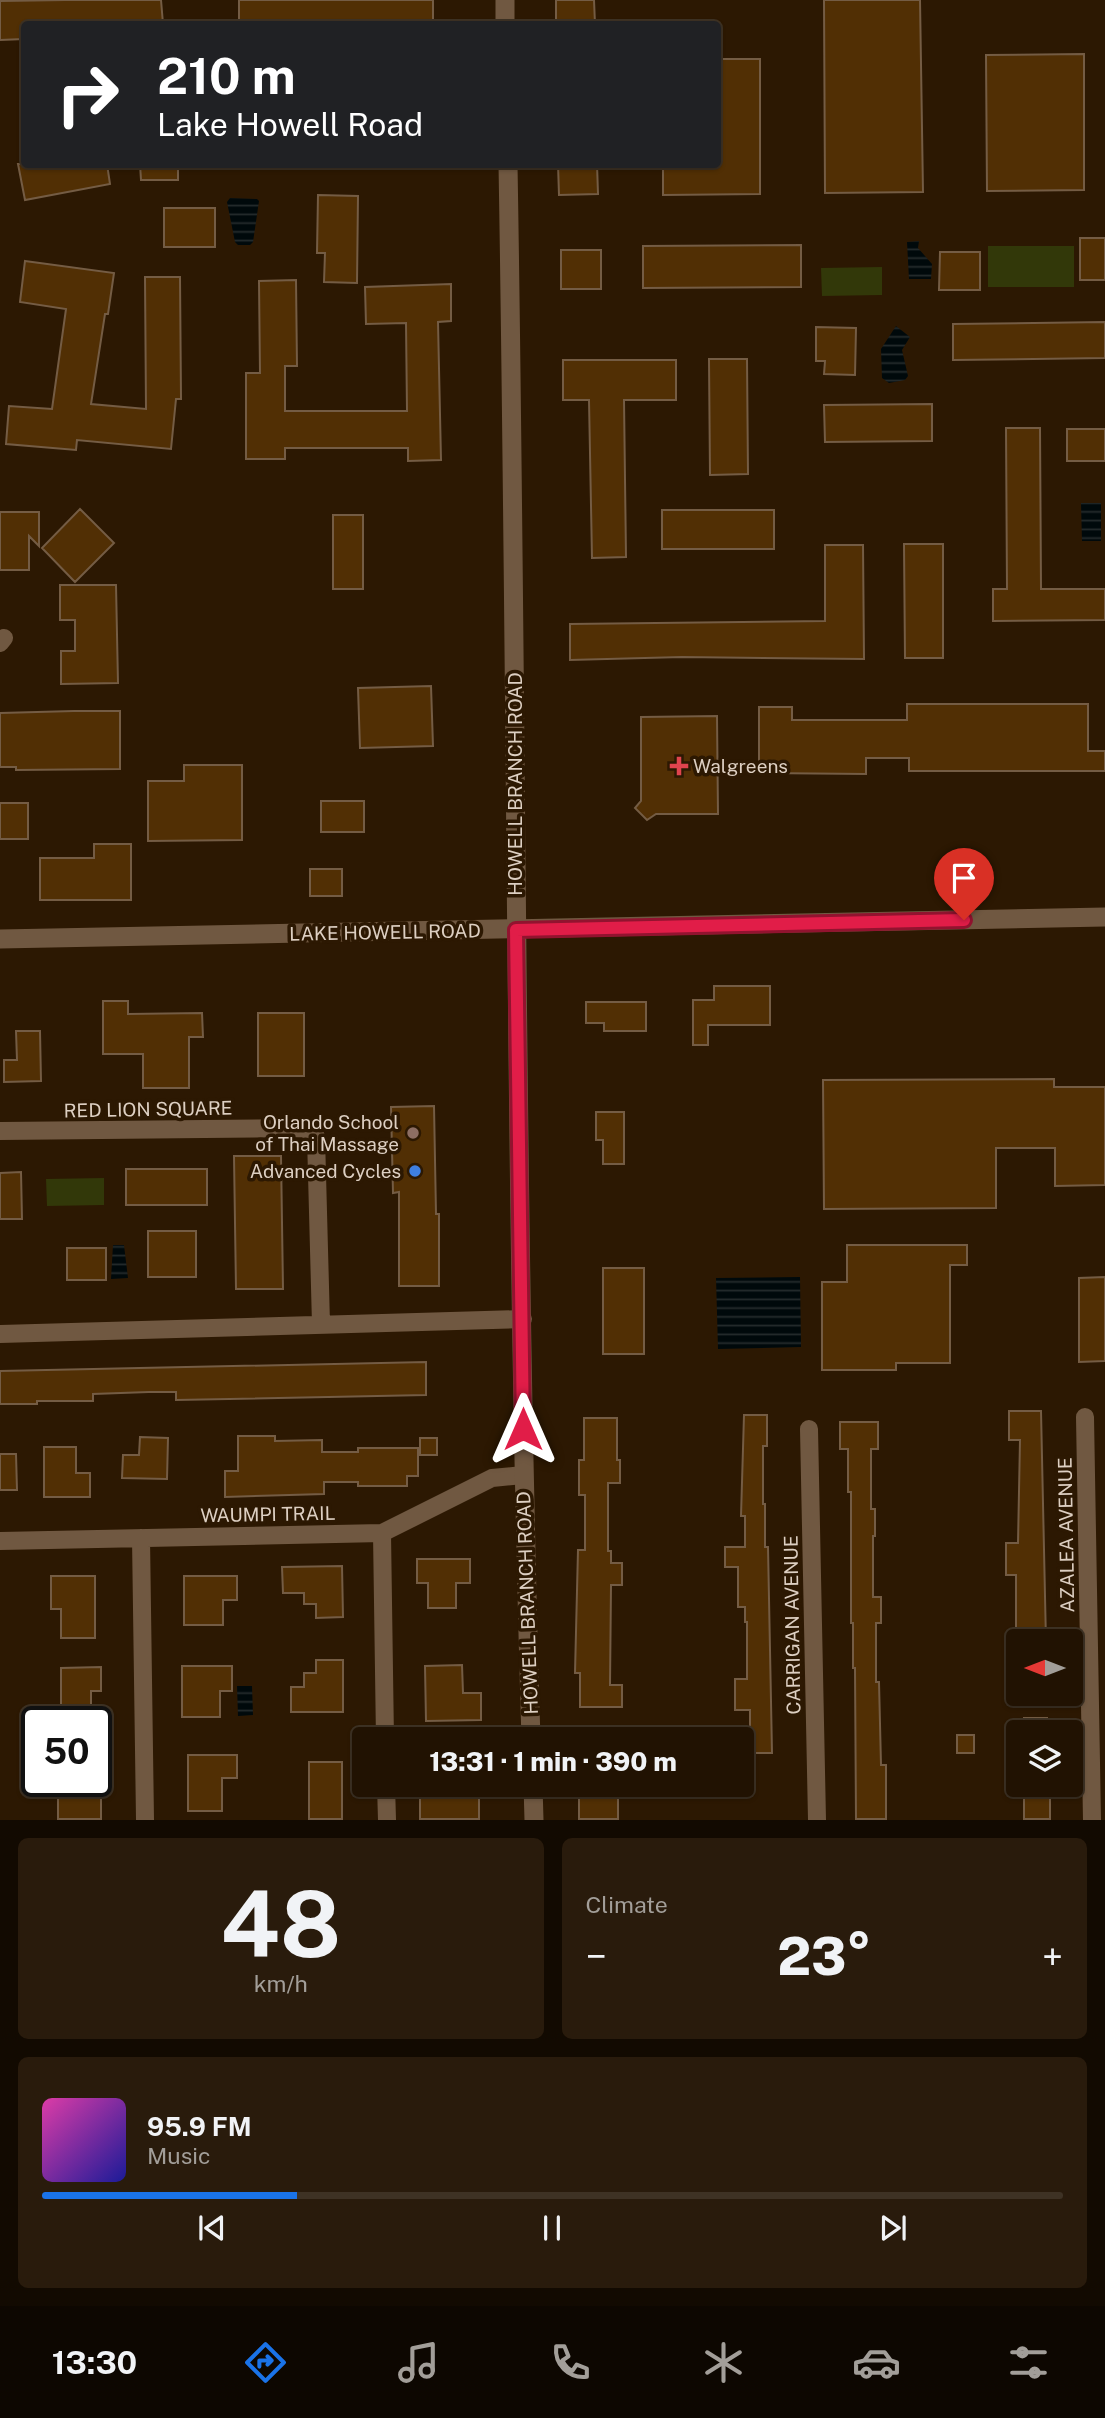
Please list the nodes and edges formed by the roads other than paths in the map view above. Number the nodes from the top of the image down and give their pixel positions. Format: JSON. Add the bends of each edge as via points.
{"nodes":[{"id":1,"x":505,"y":0,"type":"edge"},
{"id":2,"x":505,"y":21,"type":"edge"},
{"id":3,"x":508,"y":168,"type":"edge"},
{"id":4,"x":1105,"y":917,"type":"edge"},
{"id":5,"x":516,"y":930,"type":"junction"},
{"id":6,"x":0,"y":939,"type":"edge"},
{"id":7,"x":0,"y":1131,"type":"edge"},
{"id":8,"x":523,"y":1319,"type":"junction"},
{"id":9,"x":321,"y":1324,"type":"junction"},
{"id":10,"x":0,"y":1334,"type":"edge"},
{"id":11,"x":1085,"y":1417,"type":"dead end"},
{"id":12,"x":809,"y":1429,"type":"dead end"},
{"id":13,"x":523,"y":1475,"type":"junction"},
{"id":14,"x":382,"y":1533,"type":"junction"},
{"id":15,"x":141,"y":1538,"type":"junction"},
{"id":16,"x":0,"y":1541,"type":"edge"},
{"id":17,"x":385,"y":1727,"type":"edge"},
{"id":18,"x":531,"y":1727,"type":"edge"},
{"id":19,"x":386,"y":1797,"type":"edge"},
{"id":20,"x":533,"y":1797,"type":"edge"},
{"id":21,"x":145,"y":1819,"type":"edge"},
{"id":22,"x":387,"y":1819,"type":"edge"},
{"id":23,"x":534,"y":1819,"type":"edge"},
{"id":24,"x":817,"y":1819,"type":"edge"},
{"id":25,"x":1092,"y":1819,"type":"edge"}],
"edges":[{"from":1,"to":2,"type":"main road"},
{"from":3,"to":5,"type":"main road","name":"HOWELL BRANCH ROAD"},
{"from":4,"to":5,"type":"main road","name":"LAKE HOWELL ROAD"},
{"from":5,"to":6,"type":"main road","name":"LAKE HOWELL ROAD"},
{"from":5,"to":8,"type":"main road","name":"HOWELL BRANCH ROAD"},
{"from":7,"to":9,"type":"street","name":"RED LION SQUARE","via":[[305,1128],[316,1137]]},
{"from":8,"to":9,"type":"street"},
{"from":8,"to":13,"type":"main road","name":"HOWELL BRANCH ROAD"},
{"from":9,"to":10,"type":"street"},
{"from":11,"to":25,"type":"street","name":"AZALEA AVENUE"},
{"from":12,"to":24,"type":"street","name":"CARRIGAN AVENUE"},
{"from":13,"to":14,"type":"street","name":"WAUMPI TRAIL","via":[[492,1478]]},
{"from":13,"to":18,"type":"main road","name":"HOWELL BRANCH ROAD"},
{"from":14,"to":15,"type":"street","name":"WAUMPI TRAIL"},
{"from":14,"to":17,"type":"street"},
{"from":15,"to":16,"type":"street","name":"WAUMPI TRAIL"},
{"from":15,"to":21,"type":"street"},
{"from":19,"to":22,"type":"street"},
{"from":20,"to":23,"type":"main road"}]}
